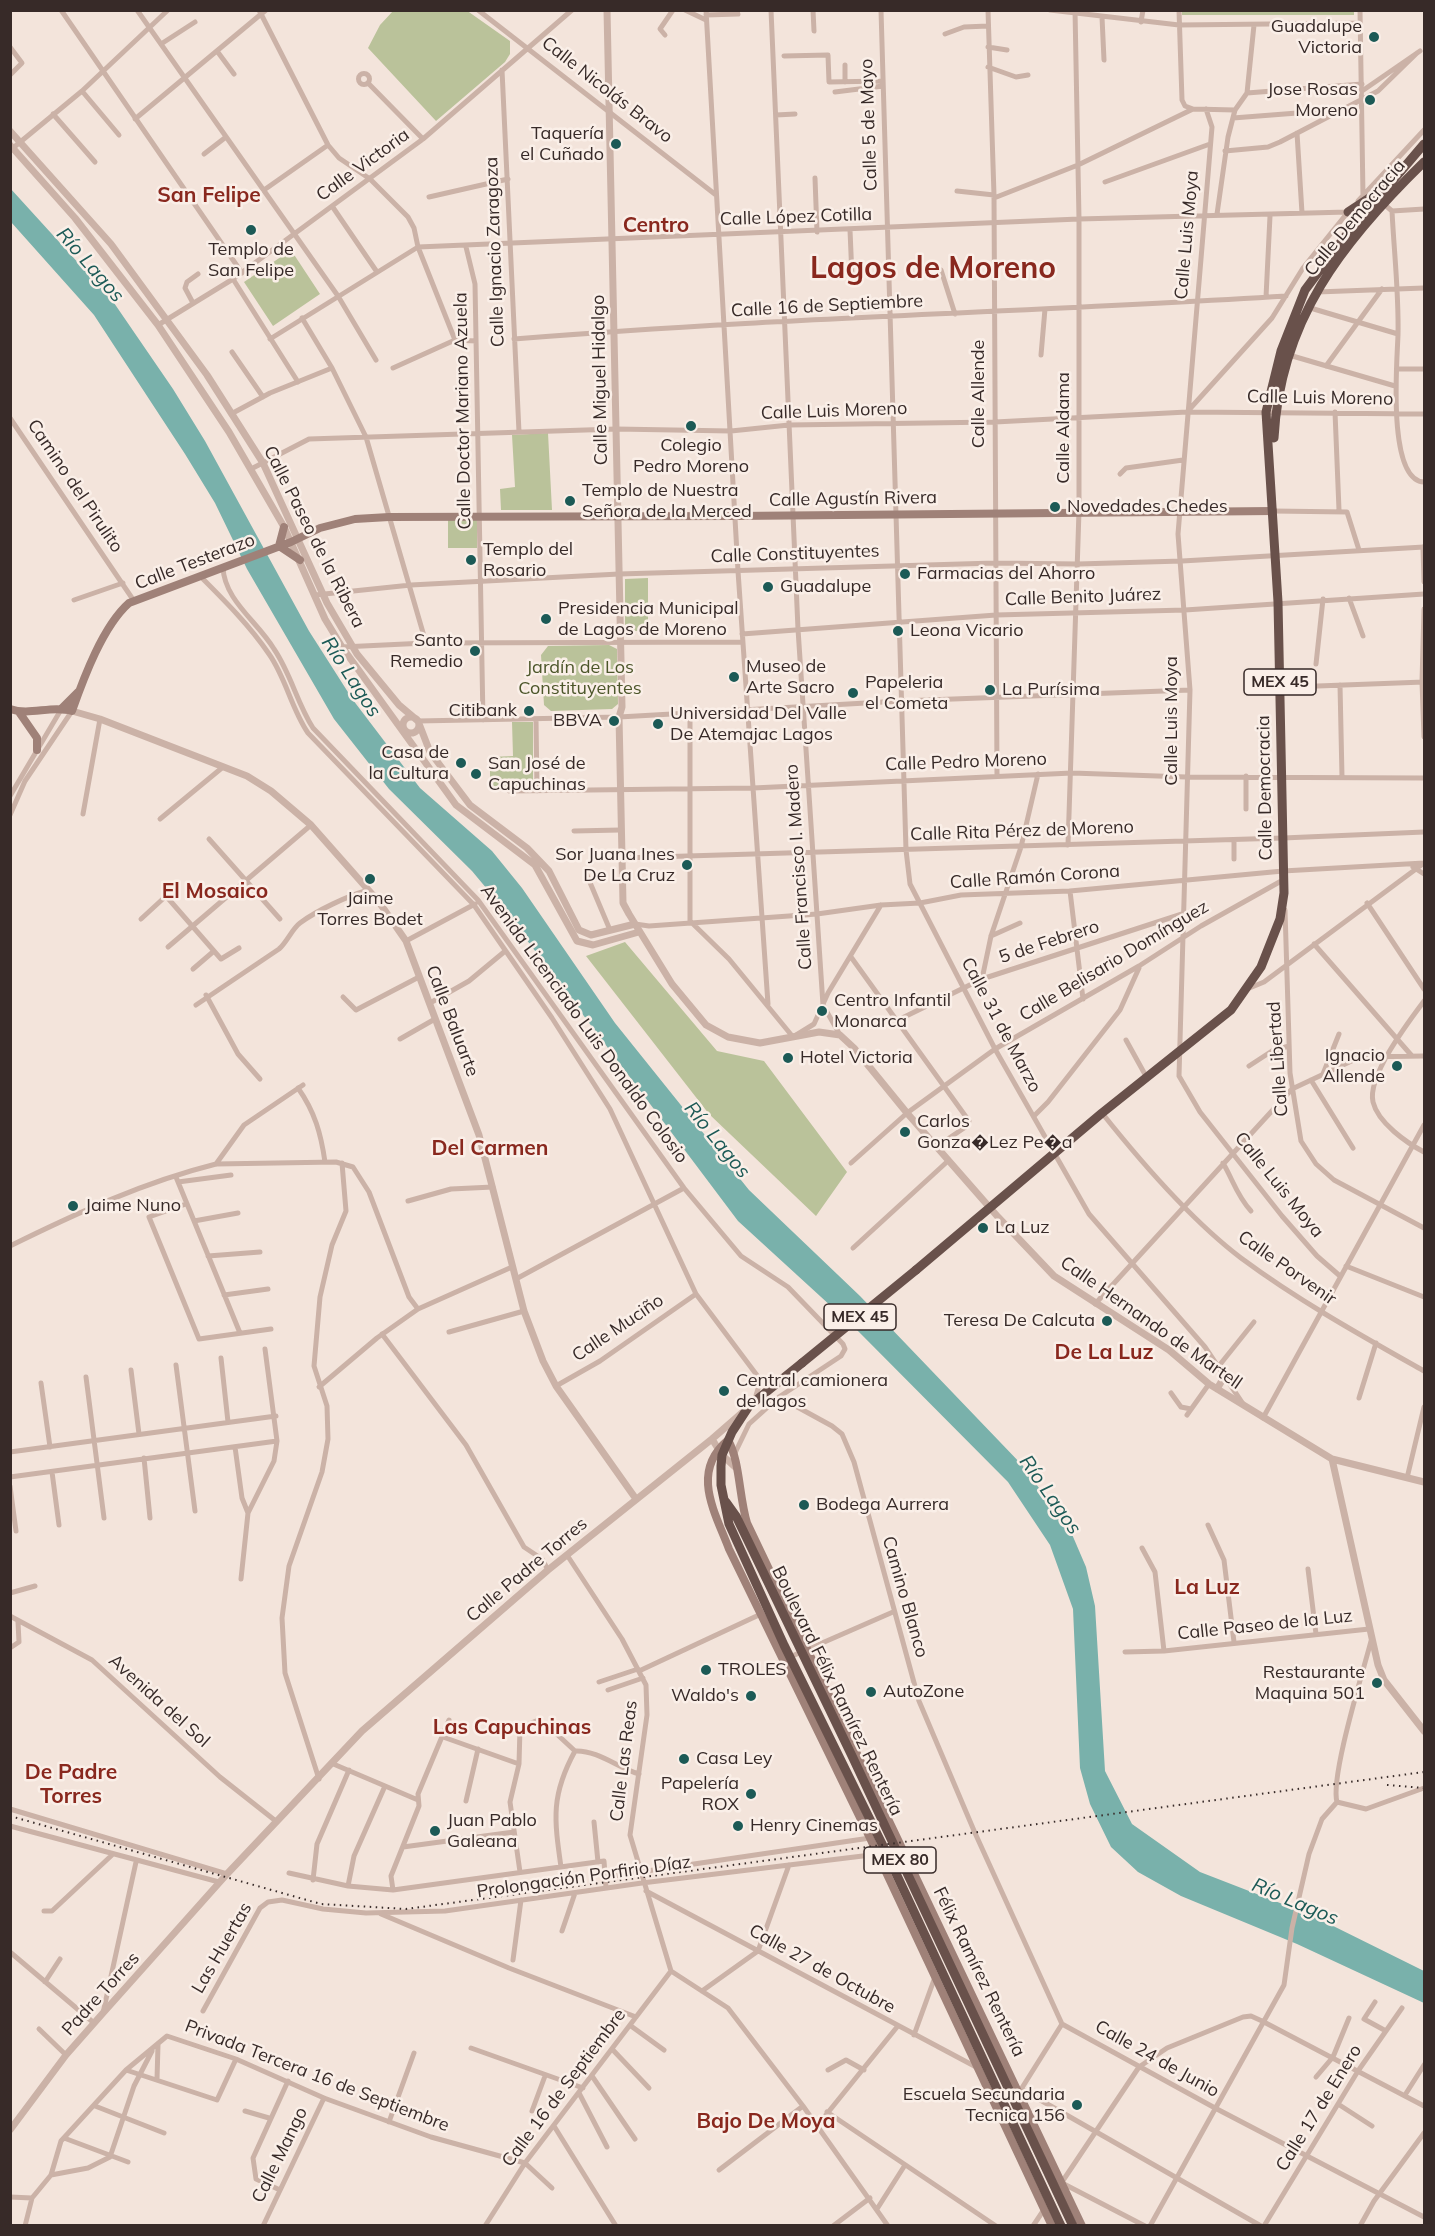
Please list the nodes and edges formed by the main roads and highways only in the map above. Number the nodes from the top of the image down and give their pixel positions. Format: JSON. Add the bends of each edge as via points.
{"nodes":[{"id":1,"x":1425,"y":144,"type":"edge"},
{"id":2,"x":1425,"y":162,"type":"edge"},
{"id":3,"x":1406,"y":168,"type":"junction"},
{"id":4,"x":1395,"y":180,"type":"junction"},
{"id":5,"x":1388,"y":208,"type":"junction"},
{"id":6,"x":1348,"y":212,"type":"road end"},
{"id":7,"x":1359,"y":221,"type":"junction"},
{"id":8,"x":1271,"y":412,"type":"junction"},
{"id":9,"x":1273,"y":511,"type":"junction"},
{"id":10,"x":284,"y":527,"type":"road end"},
{"id":11,"x":295,"y":540,"type":"joint"},
{"id":12,"x":278,"y":546,"type":"junction"},
{"id":13,"x":300,"y":560,"type":"road end"},
{"id":14,"x":79,"y":690,"type":"junction"},
{"id":15,"x":62,"y":708,"type":"junction"},
{"id":16,"x":15,"y":711,"type":"edge"},
{"id":17,"x":72,"y":711,"type":"joint"},
{"id":18,"x":37,"y":750,"type":"road end"},
{"id":19,"x":751,"y":1405,"type":"joint"},
{"id":20,"x":728,"y":1440,"type":"junction"},
{"id":21,"x":719,"y":1452,"type":"junction"},
{"id":22,"x":723,"y":1498,"type":"junction"},
{"id":23,"x":756,"y":1559,"type":"junction"},
{"id":24,"x":769,"y":1567,"type":"junction"},
{"id":25,"x":795,"y":1655,"type":"junction"},
{"id":26,"x":853,"y":1758,"type":"junction"},
{"id":27,"x":867,"y":1769,"type":"junction"},
{"id":28,"x":891,"y":1851,"type":"junction"},
{"id":29,"x":918,"y":1896,"type":"junction"},
{"id":30,"x":930,"y":1905,"type":"junction"},
{"id":31,"x":982,"y":2068,"type":"junction"},
{"id":32,"x":1017,"y":2092,"type":"junction"},
{"id":33,"x":1047,"y":2206,"type":"junction"},
{"id":34,"x":1052,"y":2226,"type":"edge"},
{"id":35,"x":1060,"y":2226,"type":"edge"},
{"id":36,"x":1073,"y":2226,"type":"edge"},
{"id":37,"x":1082,"y":2226,"type":"edge"}],
"edges":[{"from":1,"to":3,"type":"highway","number":"MEX 45"},
{"from":2,"to":5,"type":"highway","name":"Calle Democracia","number":"MEX 45"},
{"from":3,"to":4,"type":"highway","name":"Calle Democracia","number":"MEX 45"},
{"from":3,"to":5,"type":"highway"},
{"from":4,"to":6,"type":"highway"},
{"from":4,"to":7,"type":"highway","name":"Calle Democracia","number":"MEX 45"},
{"from":5,"to":7,"type":"highway"},
{"from":5,"to":8,"type":"highway","name":"Calle Democracia","number":"MEX 45","via":[[1328,270],[1315,292]]},
{"from":7,"to":8,"type":"highway","name":"Calle Democracia","number":"MEX 45","via":[[1320,269],[1297,307],[1281,351]]},
{"from":8,"to":9,"type":"highway","name":"Calle Democracia","number":"MEX 45"},
{"from":9,"to":11,"type":"main road","name":"Calle Agustín Rivera","via":[[389,517],[355,519],[320,528]]},
{"from":9,"to":19,"type":"highway","name":"Calle Democracia","number":"MEX 45","bridge":true,"via":[[1284,893],[1273,940],[1247,989],[1231,1010]]},
{"from":10,"to":12,"type":"main road"},
{"from":11,"to":12,"type":"main road","name":"Calle Testerazo"},
{"from":12,"to":13,"type":"main road"},
{"from":12,"to":14,"type":"main road","name":"Calle Testerazo","via":[[134,601],[115,615]]},
{"from":14,"to":15,"type":"main road","name":"Calle Testerazo"},
{"from":14,"to":17,"type":"main road","name":"Calle Testerazo"},
{"from":15,"to":16,"type":"main road"},
{"from":15,"to":17,"type":"main road","name":"Calle Baluarte"},
{"from":16,"to":18,"type":"main road","via":[[37,738]]},
{"from":19,"to":20,"type":"highway","name":"Boulevard Félix Ramírez Rentería","number":"MEX 45"},
{"from":20,"to":21,"type":"highway","name":"Boulevard Félix Ramírez Rentería","number":"MEX 80"},
{"from":20,"to":24,"type":"main road","name":"Félix Ramírez Rentería","via":[[735,1453],[740,1501],[747,1523]]},
{"from":21,"to":22,"type":"highway","name":"Boulevard Félix Ramírez Rentería","number":"MEX 80"},
{"from":21,"to":25,"type":"main road","name":"Félix Ramírez Rentería","via":[[710,1463],[710,1501],[761,1614]]},
{"from":22,"to":23,"type":"highway","name":"Boulevard Félix Ramírez Rentería","number":"MEX 80"},
{"from":22,"to":25,"type":"highway","name":"Boulevard Félix Ramírez Rentería","number":"MEX 80","via":[[729,1524]]},
{"from":23,"to":24,"type":"highway"},
{"from":23,"to":25,"type":"highway","name":"Boulevard Félix Ramírez Rentería","number":"MEX 80"},
{"from":24,"to":25,"type":"main road","name":"Félix Ramírez Rentería"},
{"from":25,"to":26,"type":"highway","name":"Boulevard Félix Ramírez Rentería","number":"MEX 80"},
{"from":25,"to":27,"type":"main road","name":"Félix Ramírez Rentería"},
{"from":25,"to":28,"type":"highway","name":"Boulevard Félix Ramírez Rentería","number":"MEX 80"},
{"from":25,"to":28,"type":"main road","name":"Félix Ramírez Rentería","via":[[870,1838]]},
{"from":26,"to":27,"type":"highway"},
{"from":26,"to":28,"type":"highway","name":"Boulevard Félix Ramírez Rentería","number":"MEX 80"},
{"from":27,"to":28,"type":"main road","name":"Félix Ramírez Rentería"},
{"from":28,"to":29,"type":"highway","name":"Boulevard Félix Ramírez Rentería","number":"MEX 80"},
{"from":28,"to":30,"type":"main road","name":"Félix Ramírez Rentería"},
{"from":28,"to":31,"type":"highway","name":"Boulevard Félix Ramírez Rentería","number":"MEX 80"},
{"from":28,"to":31,"type":"main road","name":"Félix Ramírez Rentería","via":[[935,1977]]},
{"from":29,"to":30,"type":"highway"},
{"from":29,"to":32,"type":"highway","name":"Boulevard Félix Ramírez Rentería","number":"MEX 80"},
{"from":30,"to":32,"type":"main road","name":"Félix Ramírez Rentería"},
{"from":31,"to":33,"type":"highway","name":"Boulevard Félix Ramírez Rentería","number":"MEX 80"},
{"from":32,"to":36,"type":"highway","name":"Boulevard Félix Ramírez Rentería","number":"MEX 80"},
{"from":32,"to":37,"type":"main road","name":"Félix Ramírez Rentería"},
{"from":33,"to":34,"type":"main road"},
{"from":33,"to":35,"type":"highway","name":"Boulevard Félix Ramírez Rentería","number":"MEX 80"}]}
